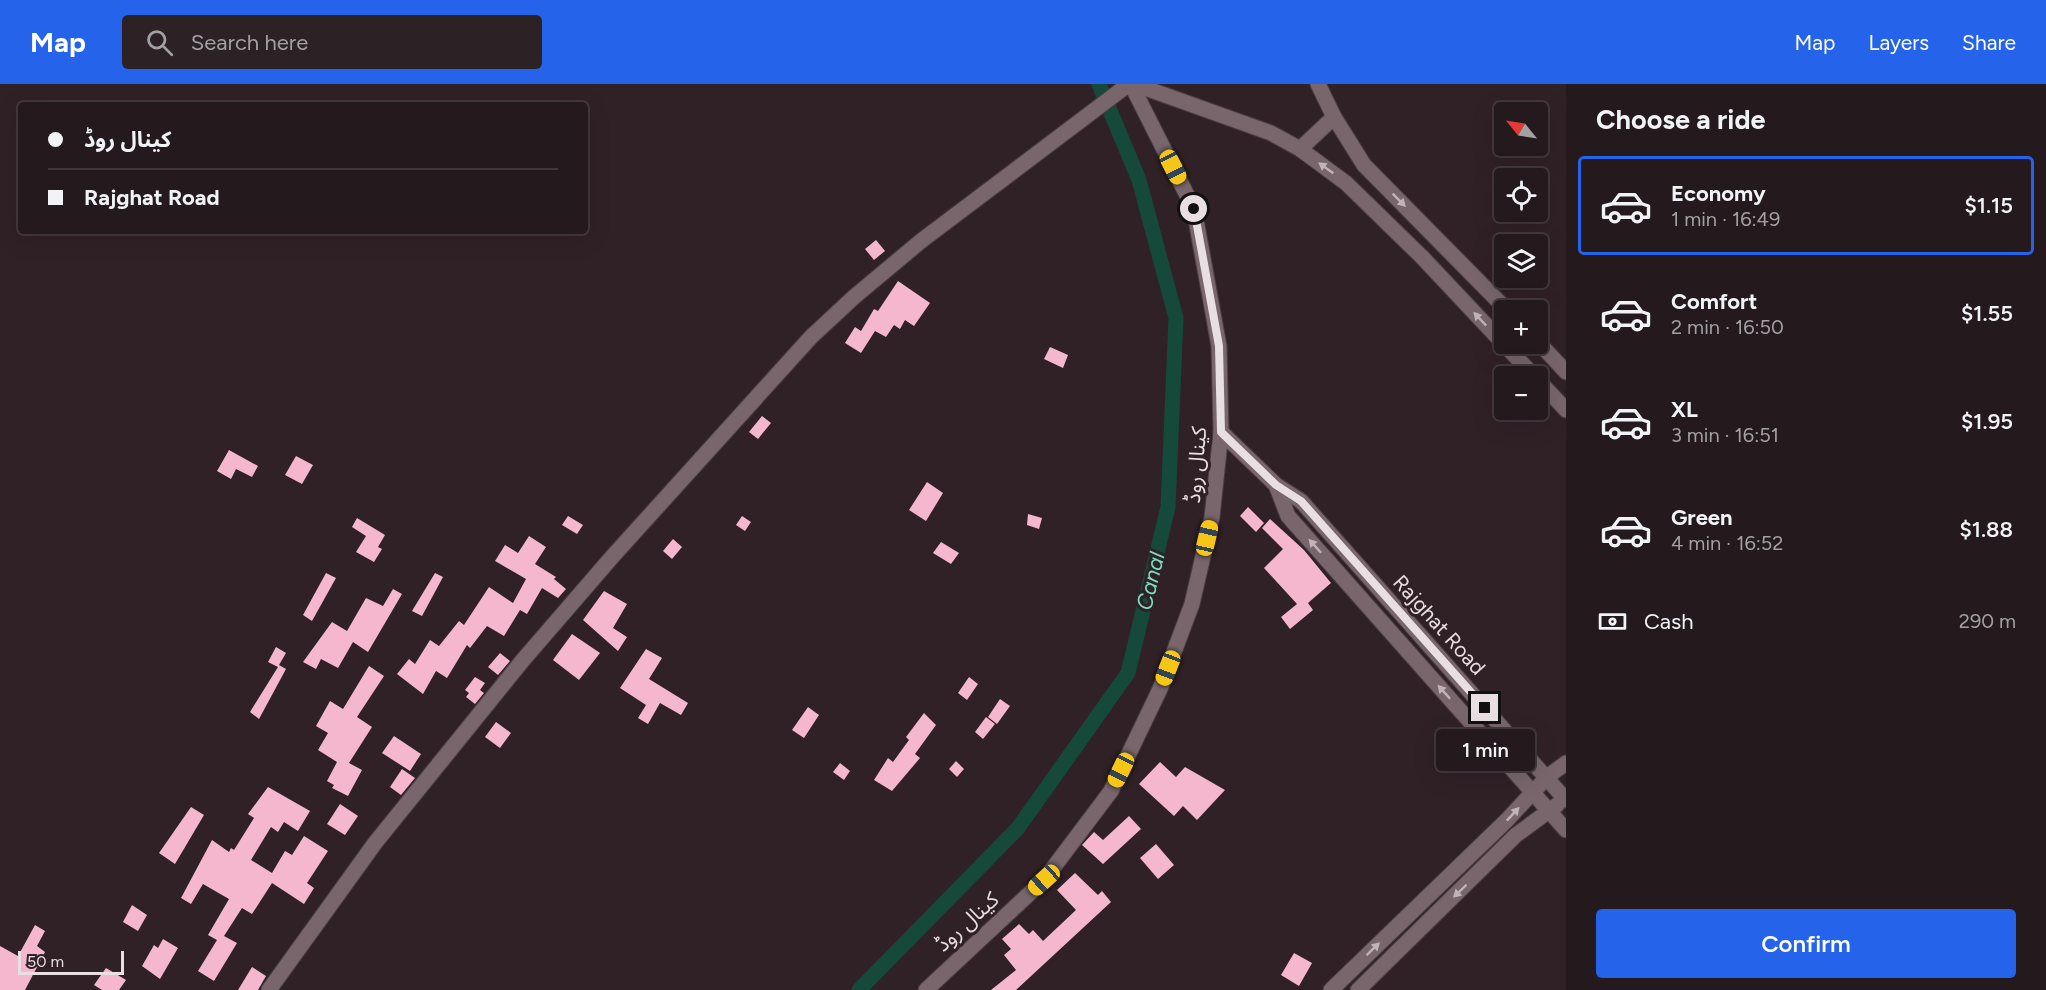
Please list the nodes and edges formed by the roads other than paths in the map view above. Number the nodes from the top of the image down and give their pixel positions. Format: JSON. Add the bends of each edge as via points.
{"nodes":[{"id":1,"x":1318,"y":84,"type":"edge"},
{"id":2,"x":1128,"y":86,"type":"edge"},
{"id":3,"x":1334,"y":117,"type":"junction"},
{"id":4,"x":1300,"y":149,"type":"junction"},
{"id":5,"x":1364,"y":165,"type":"junction"},
{"id":6,"x":1346,"y":183,"type":"junction"},
{"id":7,"x":1439,"y":240,"type":"junction"},
{"id":8,"x":1422,"y":257,"type":"junction"},
{"id":9,"x":1497,"y":300,"type":"edge"},
{"id":10,"x":1548,"y":353,"type":"edge"},
{"id":11,"x":1525,"y":366,"type":"edge"},
{"id":12,"x":1566,"y":372,"type":"edge"},
{"id":13,"x":1548,"y":391,"type":"edge"},
{"id":14,"x":1566,"y":411,"type":"edge"},
{"id":15,"x":1221,"y":432,"type":"junction"},
{"id":16,"x":1276,"y":485,"type":"junction"},
{"id":17,"x":1566,"y":763,"type":"edge"},
{"id":18,"x":1547,"y":777,"type":"junction"},
{"id":19,"x":1533,"y":792,"type":"junction"},
{"id":20,"x":1565,"y":798,"type":"edge"},
{"id":21,"x":1550,"y":812,"type":"junction"},
{"id":22,"x":1566,"y":830,"type":"edge"},
{"id":23,"x":1472,"y":854,"type":"junction"},
{"id":24,"x":1485,"y":866,"type":"junction"},
{"id":25,"x":269,"y":990,"type":"edge"},
{"id":26,"x":926,"y":990,"type":"edge"},
{"id":27,"x":1331,"y":990,"type":"edge"},
{"id":28,"x":1358,"y":990,"type":"edge"}],
"edges":[{"from":1,"to":3,"type":"street"},
{"from":2,"to":4,"type":"street","via":[[1271,134]]},
{"from":2,"to":15,"type":"street","name":"کینال روڈ","via":[[1194,209],[1219,346]]},
{"from":2,"to":25,"type":"street","via":[[921,241],[811,337],[523,660],[375,843]]},
{"from":3,"to":4,"type":"street"},
{"from":3,"to":5,"type":"street"},
{"from":6,"to":4,"type":"street","one_way":true},
{"from":5,"to":6,"type":"street"},
{"from":5,"to":7,"type":"street","one_way":true},
{"from":6,"to":8,"type":"street"},
{"from":7,"to":8,"type":"street","via":[[1443,248],[1439,257],[1431,261]]},
{"from":7,"to":9,"type":"street"},
{"from":11,"to":8,"type":"street","one_way":true},
{"from":10,"to":12,"type":"street"},
{"from":13,"to":14,"type":"street"},
{"from":15,"to":16,"type":"street","name":"Rajghat Road"},
{"from":15,"to":26,"type":"street","name":"کینال روڈ","via":[[1212,517],[1192,604],[1160,689],[1111,791],[1044,880]]},
{"from":16,"to":18,"type":"street","name":"Rajghat Road","via":[[1301,501]]},
{"from":19,"to":16,"type":"street","name":"Rajghat Road","one_way":true,"via":[[1288,516]]},
{"from":17,"to":18,"type":"street"},
{"from":18,"to":19,"type":"street"},
{"from":18,"to":20,"type":"street","name":"Rajghat Road"},
{"from":19,"to":21,"type":"street","name":"Rajghat Road"},
{"from":23,"to":19,"type":"street","one_way":true},
{"from":20,"to":21,"type":"street"},
{"from":21,"to":22,"type":"street","name":"Rajghat Road"},
{"from":21,"to":24,"type":"street","via":[[1516,835]]},
{"from":23,"to":24,"type":"street"},
{"from":27,"to":23,"type":"street","one_way":true},
{"from":24,"to":28,"type":"street","one_way":true}]}
